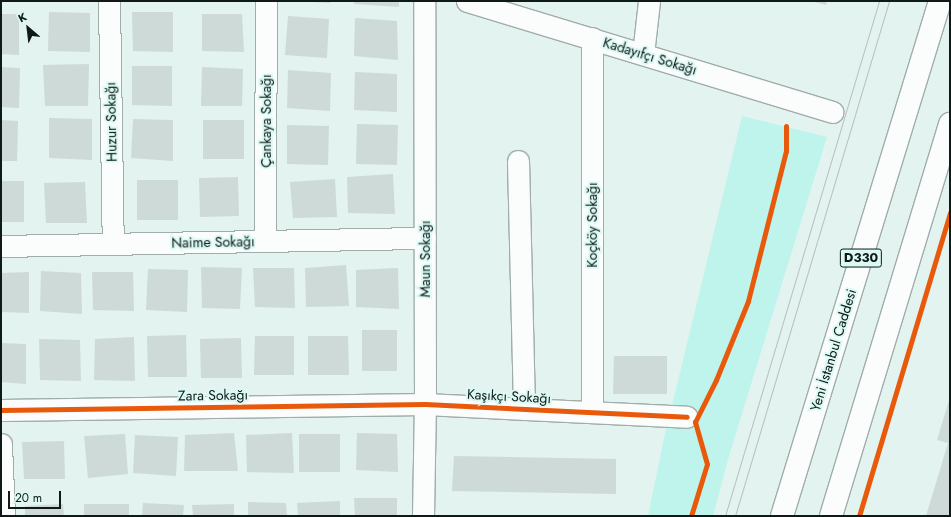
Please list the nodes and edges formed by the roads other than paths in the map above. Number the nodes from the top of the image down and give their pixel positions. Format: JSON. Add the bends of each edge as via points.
{"nodes":[{"id":1,"x":109,"y":1,"type":"edge"},
{"id":2,"x":266,"y":1,"type":"edge"},
{"id":3,"x":424,"y":1,"type":"edge"},
{"id":4,"x":467,"y":1,"type":"edge"},
{"id":5,"x":649,"y":1,"type":"edge"},
{"id":6,"x":940,"y":1,"type":"edge"},
{"id":7,"x":592,"y":38,"type":"junction"},
{"id":8,"x":643,"y":54,"type":"junction"},
{"id":9,"x":832,"y":112,"type":"dead end"},
{"id":10,"x":949,"y":133,"type":"edge"},
{"id":11,"x":518,"y":161,"type":"dead end"},
{"id":12,"x":425,"y":238,"type":"junction"},
{"id":13,"x":266,"y":241,"type":"junction"},
{"id":14,"x":113,"y":244,"type":"junction"},
{"id":15,"x":1,"y":246,"type":"edge"},
{"id":16,"x":425,"y":404,"type":"junction"},
{"id":17,"x":524,"y":409,"type":"junction"},
{"id":18,"x":1,"y":410,"type":"edge"},
{"id":19,"x":592,"y":412,"type":"junction"},
{"id":20,"x":687,"y":417,"type":"dead end"},
{"id":21,"x":1,"y":444,"type":"edge"},
{"id":22,"x":4,"y":516,"type":"edge"},
{"id":23,"x":423,"y":516,"type":"edge"},
{"id":24,"x":782,"y":516,"type":"edge"},
{"id":25,"x":831,"y":516,"type":"edge"}],
"edges":[{"from":1,"to":14,"type":"street","name":"Huzur Sokağı"},
{"from":2,"to":13,"type":"street","name":"Çankaya Sokağı"},
{"from":3,"to":12,"type":"street","name":"Maun Sokağı"},
{"from":4,"to":7,"type":"street","name":"Kadayıfçı Sokağı"},
{"from":5,"to":8,"type":"street"},
{"from":6,"to":24,"type":"highway","name":"Yeni İstanbul Caddesi","number":"D330"},
{"from":7,"to":8,"type":"street","name":"Kadayıfçı Sokağı"},
{"from":7,"to":19,"type":"street","name":"Koçköy Sokağı"},
{"from":8,"to":9,"type":"street","name":"Kadayıfçı Sokağı"},
{"from":10,"to":25,"type":"highway"},
{"from":11,"to":17,"type":"street"},
{"from":12,"to":13,"type":"street","name":"Naime Sokağı"},
{"from":12,"to":16,"type":"street","name":"Maun Sokağı"},
{"from":13,"to":14,"type":"street","name":"Naime Sokağı"},
{"from":14,"to":15,"type":"street","name":"Naime Sokağı"},
{"from":16,"to":17,"type":"street","name":"Kaşıkçı Sokağı"},
{"from":16,"to":18,"type":"street","name":"Zara Sokağı"},
{"from":16,"to":23,"type":"street","name":"Maun Sokağı"},
{"from":17,"to":19,"type":"street","name":"Kaşıkçı Sokağı"},
{"from":19,"to":20,"type":"street","name":"Kaşıkçı Sokağı"},
{"from":21,"to":22,"type":"street"}]}
